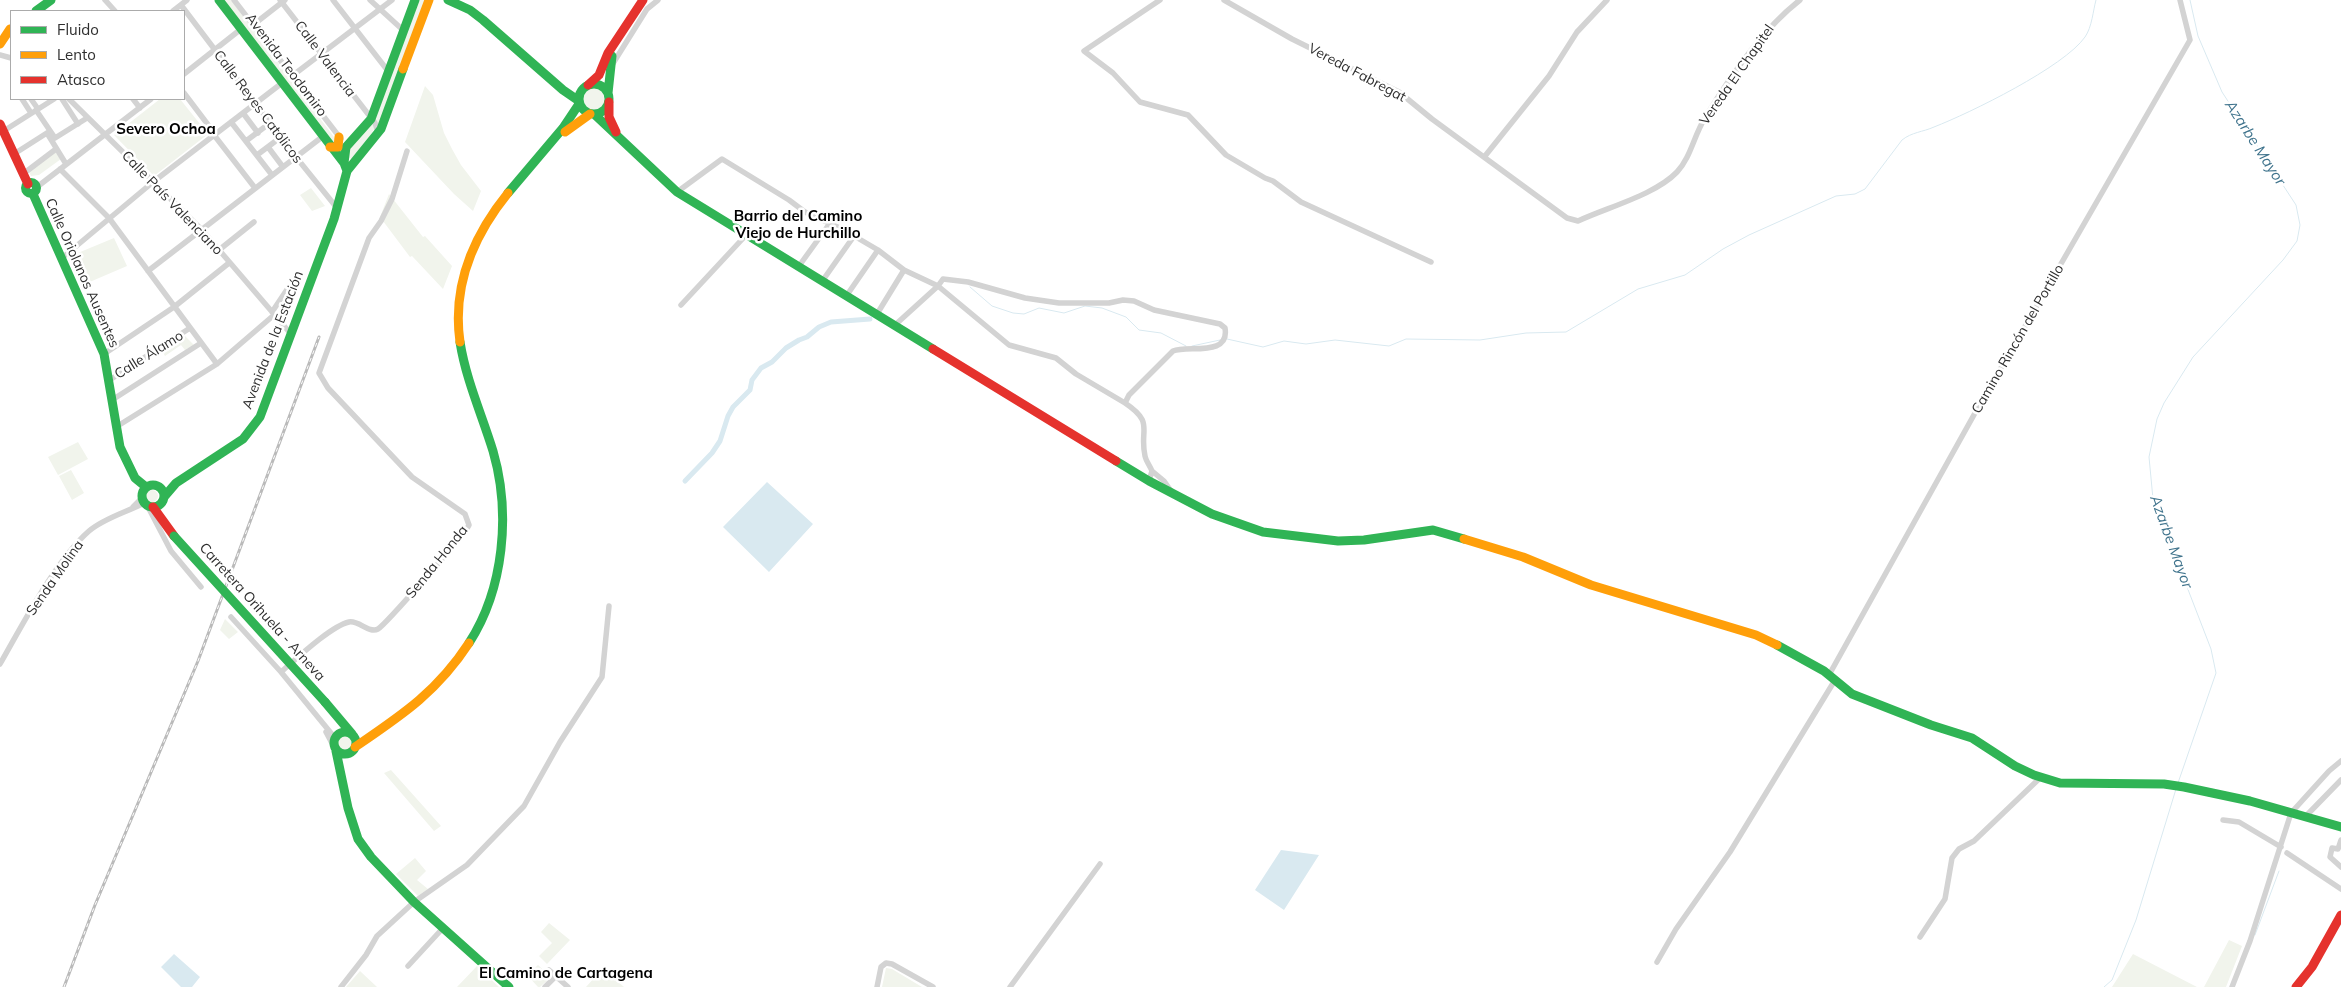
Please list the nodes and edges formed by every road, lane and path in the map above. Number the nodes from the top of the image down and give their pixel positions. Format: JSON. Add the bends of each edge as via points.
{"nodes":[{"id":1,"x":55,"y":0,"type":"edge"},
{"id":2,"x":105,"y":0,"type":"edge"},
{"id":3,"x":187,"y":0,"type":"edge"},
{"id":4,"x":219,"y":0,"type":"edge"},
{"id":5,"x":234,"y":0,"type":"edge"},
{"id":6,"x":333,"y":0,"type":"edge"},
{"id":7,"x":370,"y":0,"type":"edge"},
{"id":8,"x":392,"y":0,"type":"edge"},
{"id":9,"x":415,"y":0,"type":"edge"},
{"id":10,"x":429,"y":0,"type":"edge"},
{"id":11,"x":448,"y":0,"type":"edge"},
{"id":12,"x":658,"y":0,"type":"edge"},
{"id":13,"x":1160,"y":0,"type":"edge"},
{"id":14,"x":1224,"y":0,"type":"edge"},
{"id":15,"x":1607,"y":0,"type":"edge"},
{"id":16,"x":1800,"y":0,"type":"edge"},
{"id":17,"x":2180,"y":0,"type":"edge"},
{"id":18,"x":282,"y":1,"type":"edge"},
{"id":19,"x":641,"y":1,"type":"edge"},
{"id":20,"x":48,"y":2,"type":"edge"},
{"id":21,"x":181,"y":5,"type":"junction"},
{"id":22,"x":380,"y":9,"type":"junction"},
{"id":23,"x":37,"y":10,"type":"edge"},
{"id":24,"x":113,"y":10,"type":"edge"},
{"id":25,"x":174,"y":10,"type":"edge"},
{"id":26,"x":185,"y":10,"type":"edge"},
{"id":27,"x":185,"y":10,"type":"edge"},
{"id":28,"x":253,"y":25,"type":"junction"},
{"id":29,"x":355,"y":29,"type":"junction"},
{"id":30,"x":10,"y":30,"type":"edge"},
{"id":31,"x":241,"y":30,"type":"junction"},
{"id":32,"x":404,"y":31,"type":"junction"},
{"id":33,"x":617,"y":40,"type":"junction"},
{"id":34,"x":0,"y":44,"type":"edge"},
{"id":35,"x":215,"y":50,"type":"junction"},
{"id":36,"x":321,"y":54,"type":"junction"},
{"id":37,"x":388,"y":71,"type":"junction"},
{"id":38,"x":609,"y":71,"type":"junction"},
{"id":39,"x":185,"y":73,"type":"edge"},
{"id":40,"x":292,"y":76,"type":"junction"},
{"id":41,"x":282,"y":83,"type":"junction"},
{"id":42,"x":585,"y":87,"type":"junction"},
{"id":43,"x":563,"y":90,"type":"junction"},
{"id":44,"x":185,"y":94,"type":"edge"},
{"id":45,"x":608,"y":97,"type":"junction"},
{"id":46,"x":23,"y":100,"type":"edge"},
{"id":47,"x":31,"y":100,"type":"edge"},
{"id":48,"x":52,"y":100,"type":"edge"},
{"id":49,"x":63,"y":100,"type":"edge"},
{"id":50,"x":70,"y":100,"type":"edge"},
{"id":51,"x":134,"y":100,"type":"edge"},
{"id":52,"x":151,"y":100,"type":"edge"},
{"id":53,"x":579,"y":102,"type":"junction"},
{"id":54,"x":255,"y":103,"type":"junction"},
{"id":55,"x":140,"y":108,"type":"junction"},
{"id":56,"x":35,"y":111,"type":"junction"},
{"id":57,"x":243,"y":113,"type":"junction"},
{"id":58,"x":592,"y":114,"type":"junction"},
{"id":59,"x":88,"y":118,"type":"junction"},
{"id":60,"x":370,"y":118,"type":"junction"},
{"id":61,"x":231,"y":122,"type":"junction"},
{"id":62,"x":270,"y":123,"type":"junction"},
{"id":63,"x":78,"y":124,"type":"junction"},
{"id":64,"x":1,"y":129,"type":"edge"},
{"id":65,"x":49,"y":132,"type":"junction"},
{"id":66,"x":378,"y":132,"type":"junction"},
{"id":67,"x":258,"y":133,"type":"junction"},
{"id":68,"x":105,"y":135,"type":"junction"},
{"id":69,"x":214,"y":135,"type":"junction"},
{"id":70,"x":281,"y":137,"type":"junction"},
{"id":71,"x":322,"y":137,"type":"junction"},
{"id":72,"x":619,"y":137,"type":"junction"},
{"id":73,"x":246,"y":141,"type":"junction"},
{"id":74,"x":553,"y":142,"type":"junction"},
{"id":75,"x":336,"y":144,"type":"junction"},
{"id":76,"x":348,"y":144,"type":"junction"},
{"id":77,"x":268,"y":147,"type":"junction"},
{"id":78,"x":56,"y":149,"type":"junction"},
{"id":79,"x":407,"y":151,"type":"dead end"},
{"id":80,"x":14,"y":154,"type":"junction"},
{"id":81,"x":257,"y":155,"type":"junction"},
{"id":82,"x":1484,"y":156,"type":"junction"},
{"id":83,"x":296,"y":157,"type":"junction"},
{"id":84,"x":65,"y":163,"type":"junction"},
{"id":85,"x":345,"y":163,"type":"junction"},
{"id":86,"x":283,"y":167,"type":"junction"},
{"id":87,"x":60,"y":169,"type":"junction"},
{"id":88,"x":23,"y":174,"type":"junction"},
{"id":89,"x":272,"y":175,"type":"junction"},
{"id":90,"x":153,"y":182,"type":"junction"},
{"id":91,"x":33,"y":188,"type":"junction"},
{"id":92,"x":255,"y":188,"type":"junction"},
{"id":93,"x":678,"y":192,"type":"junction"},
{"id":94,"x":338,"y":208,"type":"junction"},
{"id":95,"x":109,"y":218,"type":"junction"},
{"id":96,"x":254,"y":222,"type":"dead end"},
{"id":97,"x":830,"y":223,"type":"junction"},
{"id":98,"x":202,"y":230,"type":"junction"},
{"id":99,"x":747,"y":234,"type":"junction"},
{"id":100,"x":854,"y":236,"type":"junction"},
{"id":101,"x":219,"y":250,"type":"junction"},
{"id":102,"x":878,"y":250,"type":"junction"},
{"id":103,"x":62,"y":258,"type":"junction"},
{"id":104,"x":1430,"y":262,"type":"dead end"},
{"id":105,"x":229,"y":263,"type":"junction"},
{"id":106,"x":799,"y":266,"type":"junction"},
{"id":107,"x":904,"y":270,"type":"junction"},
{"id":108,"x":148,"y":271,"type":"junction"},
{"id":109,"x":823,"y":280,"type":"junction"},
{"id":110,"x":938,"y":286,"type":"junction"},
{"id":111,"x":288,"y":288,"type":"dead end"},
{"id":112,"x":847,"y":295,"type":"junction"},
{"id":113,"x":681,"y":306,"type":"dead end"},
{"id":114,"x":174,"y":307,"type":"junction"},
{"id":115,"x":273,"y":313,"type":"junction"},
{"id":116,"x":877,"y":314,"type":"junction"},
{"id":117,"x":895,"y":325,"type":"junction"},
{"id":118,"x":190,"y":328,"type":"junction"},
{"id":119,"x":291,"y":334,"type":"junction"},
{"id":120,"x":201,"y":343,"type":"junction"},
{"id":121,"x":104,"y":354,"type":"junction"},
{"id":122,"x":216,"y":364,"type":"junction"},
{"id":123,"x":108,"y":381,"type":"junction"},
{"id":124,"x":112,"y":400,"type":"junction"},
{"id":125,"x":1125,"y":403,"type":"junction"},
{"id":126,"x":116,"y":427,"type":"junction"},
{"id":127,"x":1152,"y":471,"type":"junction"},
{"id":128,"x":1149,"y":481,"type":"junction"},
{"id":129,"x":176,"y":483,"type":"junction"},
{"id":130,"x":160,"y":488,"type":"junction"},
{"id":131,"x":1174,"y":495,"type":"junction"},
{"id":132,"x":146,"y":499,"type":"junction"},
{"id":133,"x":163,"y":499,"type":"junction"},
{"id":134,"x":168,"y":527,"type":"junction"},
{"id":135,"x":201,"y":587,"type":"dead end"},
{"id":136,"x":608,"y":606,"type":"dead end"},
{"id":137,"x":231,"y":617,"type":"dead end"},
{"id":138,"x":0,"y":664,"type":"edge"},
{"id":139,"x":281,"y":672,"type":"junction"},
{"id":140,"x":1832,"y":678,"type":"junction"},
{"id":141,"x":336,"y":715,"type":"junction"},
{"id":142,"x":388,"y":724,"type":"junction"},
{"id":143,"x":353,"y":736,"type":"junction"},
{"id":144,"x":336,"y":742,"type":"junction"},
{"id":145,"x":352,"y":750,"type":"junction"},
{"id":146,"x":2341,"y":761,"type":"edge"},
{"id":147,"x":2041,"y":778,"type":"junction"},
{"id":148,"x":2341,"y":780,"type":"edge"},
{"id":149,"x":344,"y":784,"type":"junction"},
{"id":150,"x":2291,"y":813,"type":"junction"},
{"id":151,"x":2305,"y":817,"type":"junction"},
{"id":152,"x":2224,"y":820,"type":"dead end"},
{"id":153,"x":2341,"y":826,"type":"edge"},
{"id":154,"x":2341,"y":840,"type":"edge"},
{"id":155,"x":2280,"y":849,"type":"junction"},
{"id":156,"x":2287,"y":853,"type":"dead end"},
{"id":157,"x":1100,"y":864,"type":"dead end"},
{"id":158,"x":2341,"y":867,"type":"edge"},
{"id":159,"x":2341,"y":889,"type":"edge"},
{"id":160,"x":414,"y":902,"type":"junction"},
{"id":161,"x":2341,"y":915,"type":"edge"},
{"id":162,"x":443,"y":928,"type":"junction"},
{"id":163,"x":1920,"y":937,"type":"dead end"},
{"id":164,"x":1657,"y":962,"type":"dead end"},
{"id":165,"x":408,"y":966,"type":"dead end"},
{"id":166,"x":549,"y":970,"type":"dead end"},
{"id":167,"x":556,"y":976,"type":"junction"},
{"id":168,"x":341,"y":987,"type":"edge"},
{"id":169,"x":509,"y":987,"type":"edge"},
{"id":170,"x":545,"y":987,"type":"edge"},
{"id":171,"x":568,"y":987,"type":"edge"},
{"id":172,"x":876,"y":987,"type":"edge"},
{"id":173,"x":932,"y":987,"type":"edge"},
{"id":174,"x":1010,"y":987,"type":"edge"},
{"id":175,"x":2232,"y":987,"type":"edge"},
{"id":176,"x":2296,"y":987,"type":"edge"}],
"edges":[{"from":1,"to":20,"type":"main road"},
{"from":2,"to":24,"type":"street"},
{"from":3,"to":21,"type":"street"},
{"from":4,"to":31,"type":"main road","name":"Avenida Teodomiro"},
{"from":5,"to":28,"type":"street","name":"Avenida Teodomiro"},
{"from":6,"to":29,"type":"street"},
{"from":7,"to":22,"type":"street"},
{"from":8,"to":22,"type":"street"},
{"from":9,"to":32,"type":"main road"},
{"from":10,"to":66,"type":"main road"},
{"from":11,"to":43,"type":"main road","via":[[476,15]]},
{"from":12,"to":38,"type":"street","via":[[647,9]]},
{"from":13,"to":104,"type":"street","via":[[1084,51],[1113,73],[1140,102],[1188,115],[1226,155],[1274,181],[1302,202]]},
{"from":14,"to":82,"type":"street","name":"Vereda Fabregat","via":[[1292,39],[1399,92]]},
{"from":15,"to":82,"type":"street","via":[[1577,32],[1550,76]]},
{"from":16,"to":82,"type":"street","name":"Vereda El Chapitel","via":[[1774,22],[1722,92],[1704,119],[1678,171],[1650,190],[1578,220],[1567,218]]},
{"from":17,"to":140,"type":"street","name":"Camino Rincón del Portillo","via":[[2190,40],[1966,429]]},
{"from":18,"to":28,"type":"street"},
{"from":18,"to":36,"type":"street","name":"Calle Valencia"},
{"from":19,"to":33,"type":"main road"},
{"from":20,"to":23,"type":"main road"},
{"from":21,"to":25,"type":"street"},
{"from":21,"to":27,"type":"street","name":"Calle Reyes Católicos"},
{"from":22,"to":29,"type":"street"},
{"from":22,"to":32,"type":"street"},
{"from":26,"to":35,"type":"street","name":"Calle Reyes Católicos"},
{"from":28,"to":40,"type":"street","name":"Avenida Teodomiro"},
{"from":29,"to":36,"type":"street"},
{"from":29,"to":37,"type":"street"},
{"from":30,"to":34,"type":"main road"},
{"from":31,"to":35,"type":"street"},
{"from":31,"to":41,"type":"main road","name":"Avenida Teodomiro"},
{"from":32,"to":37,"type":"main road"},
{"from":33,"to":38,"type":"main road"},
{"from":33,"to":42,"type":"main road","via":[[599,75]]},
{"from":35,"to":39,"type":"street"},
{"from":35,"to":54,"type":"street","name":"Calle Reyes Católicos"},
{"from":36,"to":40,"type":"street"},
{"from":36,"to":60,"type":"street","name":"Calle Valencia"},
{"from":37,"to":60,"type":"main road"},
{"from":38,"to":45,"type":"main road"},
{"from":40,"to":75,"type":"street","name":"Avenida Teodomiro"},
{"from":41,"to":54,"type":"street"},
{"from":41,"to":71,"type":"main road","name":"Avenida Teodomiro"},
{"from":42,"to":43,"type":"main road"},
{"from":42,"to":45,"type":"main road","via":[[601,86]]},
{"from":42,"to":53,"type":"main road"},
{"from":43,"to":53,"type":"main road"},
{"from":44,"to":69,"type":"street"},
{"from":45,"to":58,"type":"main road","via":[[605,109]]},
{"from":45,"to":72,"type":"main road","via":[[609,117]]},
{"from":46,"to":56,"type":"street"},
{"from":47,"to":56,"type":"street"},
{"from":48,"to":56,"type":"street"},
{"from":49,"to":63,"type":"street"},
{"from":50,"to":59,"type":"street","name":"Calle País Valenciano"},
{"from":51,"to":55,"type":"street"},
{"from":52,"to":55,"type":"street"},
{"from":53,"to":58,"type":"main road","via":[[586,112]]},
{"from":53,"to":74,"type":"main road"},
{"from":54,"to":57,"type":"street"},
{"from":54,"to":62,"type":"street","name":"Calle Reyes Católicos"},
{"from":55,"to":68,"type":"street"},
{"from":56,"to":64,"type":"street"},
{"from":56,"to":65,"type":"street"},
{"from":57,"to":61,"type":"street"},
{"from":57,"to":67,"type":"street"},
{"from":58,"to":72,"type":"main road"},
{"from":58,"to":74,"type":"main road"},
{"from":59,"to":63,"type":"street"},
{"from":59,"to":68,"type":"street","name":"Calle País Valenciano"},
{"from":60,"to":66,"type":"street","name":"Calle Valencia"},
{"from":60,"to":76,"type":"main road"},
{"from":61,"to":69,"type":"street"},
{"from":61,"to":73,"type":"street"},
{"from":62,"to":67,"type":"street"},
{"from":62,"to":70,"type":"street","name":"Calle Reyes Católicos"},
{"from":63,"to":65,"type":"street","via":[[54,138]]},
{"from":64,"to":80,"type":"main road","name":"Calle Oriolanos Ausentes"},
{"from":65,"to":78,"type":"street"},
{"from":65,"to":80,"type":"street"},
{"from":66,"to":85,"type":"main road","via":[[354,160]]},
{"from":67,"to":73,"type":"street"},
{"from":68,"to":84,"type":"street"},
{"from":68,"to":90,"type":"street","name":"Calle País Valenciano"},
{"from":69,"to":90,"type":"street"},
{"from":69,"to":92,"type":"street"},
{"from":70,"to":77,"type":"street"},
{"from":70,"to":83,"type":"street","name":"Calle Reyes Católicos"},
{"from":71,"to":75,"type":"main road","name":"Avenida Teodomiro"},
{"from":71,"to":83,"type":"street"},
{"from":72,"to":93,"type":"main road"},
{"from":73,"to":81,"type":"street"},
{"from":74,"to":142,"type":"main road","via":[[486,219],[466,264],[460,290],[458,328],[465,371],[494,454],[500,484],[503,530],[497,574],[478,629],[452,669],[416,704]]},
{"from":75,"to":76,"type":"street","name":"Avenida Teodomiro"},
{"from":75,"to":85,"type":"main road","name":"Avenida Teodomiro"},
{"from":76,"to":85,"type":"main road"},
{"from":77,"to":81,"type":"street"},
{"from":77,"to":86,"type":"street"},
{"from":78,"to":84,"type":"street"},
{"from":78,"to":88,"type":"street"},
{"from":79,"to":139,"type":"street","name":"Senda Honda","via":[[392,199],[369,238],[319,373],[328,388],[412,477],[465,514],[469,525],[377,630],[356,622],[345,624]]},
{"from":80,"to":88,"type":"main road","name":"Calle Oriolanos Ausentes"},
{"from":81,"to":89,"type":"street"},
{"from":83,"to":86,"type":"street"},
{"from":83,"to":94,"type":"street","name":"Calle Reyes Católicos"},
{"from":84,"to":87,"type":"street"},
{"from":85,"to":94,"type":"main road","name":"Avenida de la Estación"},
{"from":86,"to":89,"type":"street"},
{"from":87,"to":91,"type":"street"},
{"from":87,"to":95,"type":"street"},
{"from":88,"to":91,"type":"main road","name":"Calle Oriolanos Ausentes"},
{"from":89,"to":92,"type":"street"},
{"from":90,"to":95,"type":"street"},
{"from":90,"to":98,"type":"street","name":"Calle País Valenciano"},
{"from":91,"to":103,"type":"main road","name":"Calle Oriolanos Ausentes"},
{"from":92,"to":98,"type":"street"},
{"from":93,"to":97,"type":"street","via":[[722,160],[805,212]]},
{"from":93,"to":99,"type":"main road"},
{"from":94,"to":119,"type":"main road","name":"Avenida de la Estación"},
{"from":95,"to":103,"type":"street"},
{"from":95,"to":108,"type":"street"},
{"from":96,"to":101,"type":"street"},
{"from":97,"to":100,"type":"street"},
{"from":97,"to":106,"type":"street"},
{"from":98,"to":101,"type":"street","name":"Calle País Valenciano"},
{"from":98,"to":108,"type":"street"},
{"from":99,"to":106,"type":"main road"},
{"from":99,"to":113,"type":"street"},
{"from":100,"to":102,"type":"street"},
{"from":100,"to":109,"type":"street"},
{"from":101,"to":105,"type":"street","name":"Calle País Valenciano"},
{"from":102,"to":107,"type":"street"},
{"from":102,"to":112,"type":"street"},
{"from":103,"to":121,"type":"main road","name":"Calle Oriolanos Ausentes"},
{"from":105,"to":114,"type":"street"},
{"from":105,"to":115,"type":"street","name":"Calle País Valenciano"},
{"from":106,"to":109,"type":"main road"},
{"from":107,"to":110,"type":"street"},
{"from":107,"to":116,"type":"street"},
{"from":108,"to":114,"type":"street"},
{"from":109,"to":112,"type":"main road"},
{"from":110,"to":117,"type":"street"},
{"from":110,"to":125,"type":"street","via":[[1009,345],[1056,358]]},
{"from":110,"to":125,"type":"street","via":[[943,280],[953,280],[1059,303],[1134,300],[1154,310],[1220,324],[1225,328],[1226,338],[1220,345],[1177,349],[1170,353]]},
{"from":111,"to":115,"type":"street"},
{"from":112,"to":116,"type":"main road"},
{"from":114,"to":118,"type":"street"},
{"from":114,"to":121,"type":"street"},
{"from":115,"to":119,"type":"street","name":"Calle País Valenciano"},
{"from":115,"to":122,"type":"street"},
{"from":116,"to":117,"type":"main road"},
{"from":117,"to":128,"type":"main road"},
{"from":118,"to":120,"type":"street"},
{"from":118,"to":123,"type":"street","name":"Calle Álamo"},
{"from":119,"to":129,"type":"main road","name":"Avenida de la Estación","via":[[253,429]]},
{"from":120,"to":122,"type":"street"},
{"from":120,"to":124,"type":"street"},
{"from":121,"to":123,"type":"main road","name":"Calle Oriolanos Ausentes"},
{"from":122,"to":126,"type":"street"},
{"from":123,"to":124,"type":"main road","name":"Calle Oriolanos Ausentes"},
{"from":124,"to":126,"type":"main road","name":"Calle Oriolanos Ausentes"},
{"from":125,"to":127,"type":"street","via":[[1138,412],[1145,426],[1145,458]]},
{"from":126,"to":132,"type":"main road","name":"Calle Oriolanos Ausentes","via":[[120,447]]},
{"from":127,"to":128,"type":"street"},
{"from":127,"to":131,"type":"street"},
{"from":128,"to":131,"type":"main road"},
{"from":129,"to":130,"type":"main road","name":"Avenida de la Estación"},
{"from":129,"to":133,"type":"main road","name":"Avenida de la Estación"},
{"from":130,"to":132,"type":"main road","via":[[154,485]]},
{"from":130,"to":133,"type":"main road","name":"Carretera Orihuela - Arneva"},
{"from":131,"to":140,"type":"main road","via":[[1212,514],[1263,532],[1338,541],[1433,530],[1456,536],[1523,557],[1591,585],[1756,635],[1794,652]]},
{"from":132,"to":133,"type":"main road"},
{"from":132,"to":134,"type":"main road","name":"Carretera Orihuela - Arneva"},
{"from":132,"to":135,"type":"street","via":[[171,551]]},
{"from":132,"to":138,"type":"street","name":"Senda Molina","via":[[96,526],[80,541],[41,594]]},
{"from":133,"to":134,"type":"main road","name":"Carretera Orihuela - Arneva","via":[[163,514]]},
{"from":134,"to":141,"type":"main road","name":"Carretera Orihuela - Arneva","bridge":true},
{"from":136,"to":160,"type":"street","via":[[602,677],[524,806],[467,865]]},
{"from":137,"to":139,"type":"street"},
{"from":139,"to":144,"type":"street"},
{"from":140,"to":147,"type":"main road","via":[[1852,694],[1972,738],[2015,766]]},
{"from":140,"to":164,"type":"street","name":"Camino Rincón del Portillo","via":[[1730,852]]},
{"from":141,"to":143,"type":"main road","name":"Carretera Orihuela - Arneva"},
{"from":141,"to":144,"type":"main road","name":"Carretera Orihuela - Arneva"},
{"from":142,"to":143,"type":"main road"},
{"from":142,"to":145,"type":"main road"},
{"from":143,"to":144,"type":"main road","via":[[346,732]]},
{"from":143,"to":145,"type":"main road","name":"Carretera Orihuela - Arneva"},
{"from":144,"to":145,"type":"main road","via":[[342,754]]},
{"from":144,"to":149,"type":"main road","name":"Carretera Orihuela - Arneva"},
{"from":145,"to":149,"type":"main road","name":"Carretera Orihuela - Arneva"},
{"from":146,"to":150,"type":"street"},
{"from":147,"to":150,"type":"main road","via":[[2060,783],[2164,784],[2250,801]]},
{"from":147,"to":163,"type":"street","via":[[1952,858],[1945,899]]},
{"from":148,"to":151,"type":"street"},
{"from":149,"to":160,"type":"main road","name":"Carretera Orihuela - Arneva","via":[[358,839]]},
{"from":150,"to":151,"type":"main road"},
{"from":150,"to":155,"type":"street"},
{"from":151,"to":153,"type":"main road"},
{"from":152,"to":155,"type":"street","via":[[2239,822]]},
{"from":154,"to":158,"type":"street","via":[[2338,849],[2332,848],[2330,857]]},
{"from":155,"to":175,"type":"street"},
{"from":156,"to":159,"type":"street"},
{"from":157,"to":174,"type":"street"},
{"from":160,"to":162,"type":"main road","name":"Carretera Orihuela - Arneva"},
{"from":160,"to":168,"type":"street","via":[[377,936]]},
{"from":161,"to":176,"type":"main road","via":[[2312,967]]},
{"from":162,"to":165,"type":"street"},
{"from":162,"to":169,"type":"main road","name":"Carretera Orihuela - Arneva"},
{"from":166,"to":167,"type":"street"},
{"from":167,"to":170,"type":"street"},
{"from":167,"to":171,"type":"street"},
{"from":172,"to":173,"type":"street","via":[[880,968],[886,963]]}]}
